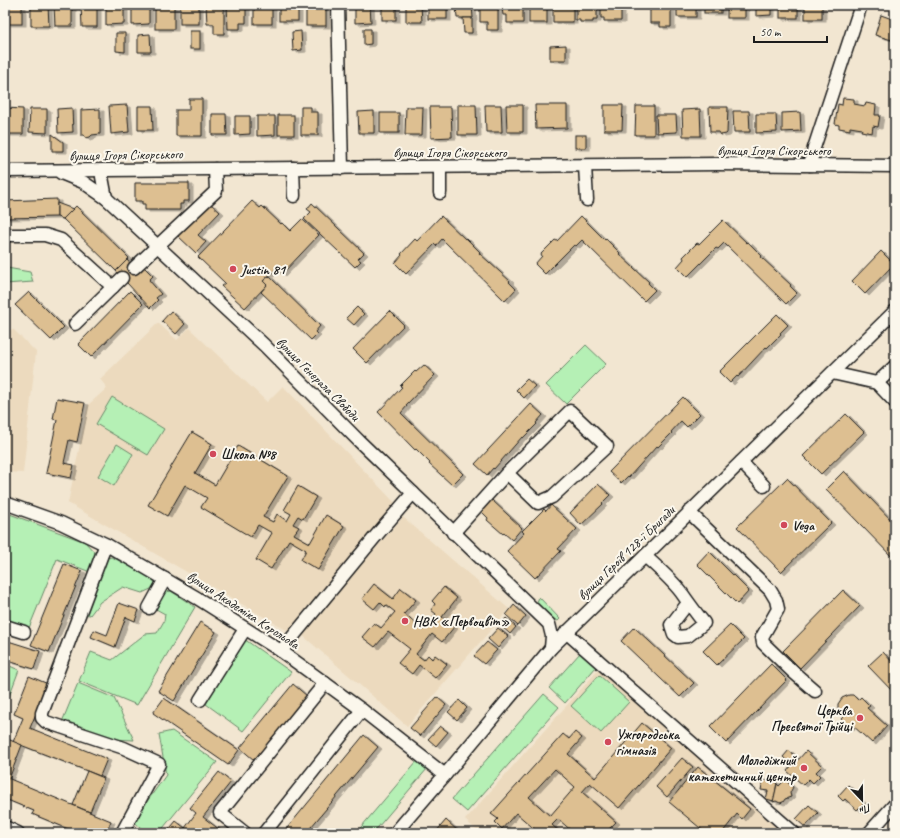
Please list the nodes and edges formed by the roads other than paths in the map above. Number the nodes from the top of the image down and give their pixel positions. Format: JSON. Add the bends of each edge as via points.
{"nodes":[{"id":1,"x":338,"y":5,"type":"edge"},
{"id":2,"x":861,"y":5,"type":"edge"},
{"id":3,"x":810,"y":165,"type":"junction"},
{"id":4,"x":585,"y":166,"type":"junction"},
{"id":5,"x":895,"y":166,"type":"edge"},
{"id":6,"x":440,"y":167,"type":"junction"},
{"id":7,"x":294,"y":168,"type":"junction"},
{"id":8,"x":342,"y":168,"type":"junction"},
{"id":9,"x":215,"y":169,"type":"junction"},
{"id":10,"x":104,"y":170,"type":"junction"},
{"id":11,"x":5,"y":171,"type":"edge"},
{"id":12,"x":54,"y":171,"type":"junction"},
{"id":13,"x":440,"y":193,"type":"dead end"},
{"id":14,"x":294,"y":196,"type":"dead end"},
{"id":15,"x":106,"y":198,"type":"junction"},
{"id":16,"x":587,"y":200,"type":"dead end"},
{"id":17,"x":5,"y":235,"type":"edge"},
{"id":18,"x":157,"y":245,"type":"junction"},
{"id":19,"x":134,"y":268,"type":"dead end"},
{"id":20,"x":122,"y":278,"type":"dead end"},
{"id":21,"x":113,"y":288,"type":"junction"},
{"id":22,"x":895,"y":311,"type":"edge"},
{"id":23,"x":75,"y":324,"type":"dead end"},
{"id":24,"x":895,"y":366,"type":"edge"},
{"id":25,"x":832,"y":373,"type":"junction"},
{"id":26,"x":877,"y":383,"type":"junction"},
{"id":27,"x":895,"y":402,"type":"edge"},
{"id":28,"x":741,"y":462,"type":"junction"},
{"id":29,"x":507,"y":473,"type":"junction"},
{"id":30,"x":764,"y":486,"type":"dead end"},
{"id":31,"x":414,"y":493,"type":"junction"},
{"id":32,"x":5,"y":503,"type":"edge"},
{"id":33,"x":689,"y":512,"type":"junction"},
{"id":34,"x":453,"y":533,"type":"junction"},
{"id":35,"x":107,"y":545,"type":"junction"},
{"id":36,"x":644,"y":556,"type":"junction"},
{"id":37,"x":165,"y":579,"type":"junction"},
{"id":38,"x":688,"y":603,"type":"dead end"},
{"id":39,"x":148,"y":608,"type":"dead end"},
{"id":40,"x":549,"y":624,"type":"junction"},
{"id":41,"x":5,"y":626,"type":"edge"},
{"id":42,"x":245,"y":629,"type":"junction"},
{"id":43,"x":569,"y":630,"type":"junction"},
{"id":44,"x":24,"y":632,"type":"dead end"},
{"id":45,"x":551,"y":648,"type":"junction"},
{"id":46,"x":281,"y":651,"type":"junction"},
{"id":47,"x":325,"y":683,"type":"junction"},
{"id":48,"x":815,"y":691,"type":"dead end"},
{"id":49,"x":200,"y":700,"type":"dead end"},
{"id":50,"x":362,"y":710,"type":"junction"},
{"id":51,"x":445,"y":775,"type":"junction"},
{"id":52,"x":895,"y":804,"type":"edge"},
{"id":53,"x":5,"y":828,"type":"edge"},
{"id":54,"x":18,"y":833,"type":"edge"},
{"id":55,"x":122,"y":833,"type":"edge"},
{"id":56,"x":245,"y":833,"type":"edge"},
{"id":57,"x":264,"y":833,"type":"edge"},
{"id":58,"x":395,"y":833,"type":"edge"},
{"id":59,"x":794,"y":833,"type":"edge"},
{"id":60,"x":869,"y":833,"type":"edge"}],
"edges":[{"from":1,"to":8,"type":"street"},
{"from":2,"to":3,"type":"street"},
{"from":3,"to":4,"type":"street","name":"вулиця Ігоря Сікорського"},
{"from":3,"to":5,"type":"street","name":"вулиця Ігоря Сікорського"},
{"from":4,"to":6,"type":"street","name":"вулиця Ігоря Сікорського"},
{"from":4,"to":16,"type":"street"},
{"from":6,"to":8,"type":"street","name":"вулиця Ігоря Сікорського"},
{"from":6,"to":13,"type":"street"},
{"from":7,"to":8,"type":"street","name":"вулиця Ігоря Сікорського"},
{"from":7,"to":9,"type":"street","name":"вулиця Ігоря Сікорського"},
{"from":7,"to":14,"type":"street"},
{"from":9,"to":10,"type":"street","name":"вулиця Ігоря Сікорського"},
{"from":9,"to":18,"type":"street","via":[[216,191]]},
{"from":10,"to":12,"type":"street","name":"вулиця Ігоря Сікорського"},
{"from":10,"to":15,"type":"street","via":[[102,177]]},
{"from":11,"to":12,"type":"street","name":"вулиця Ігоря Сікорського"},
{"from":12,"to":15,"type":"street","name":"вулиця Генерала Свободи","via":[[83,182]]},
{"from":15,"to":18,"type":"street","name":"вулиця Генерала Свободи"},
{"from":17,"to":21,"type":"street","via":[[45,235],[61,240]]},
{"from":18,"to":19,"type":"street"},
{"from":18,"to":31,"type":"street","name":"вулиця Генерала Свободи","via":[[264,345]]},
{"from":20,"to":21,"type":"street"},
{"from":21,"to":23,"type":"street"},
{"from":22,"to":25,"type":"street","name":"вулиця Героїв 128-ї Бригади"},
{"from":24,"to":26,"type":"street"},
{"from":25,"to":26,"type":"street"},
{"from":25,"to":28,"type":"street","name":"вулиця Героїв 128-ї Бригади"},
{"from":26,"to":27,"type":"street"},
{"from":28,"to":30,"type":"street"},
{"from":28,"to":33,"type":"street","name":"вулиця Героїв 128-ї Бригади"},
{"from":29,"to":29,"type":"street","via":[[570,411],[608,446],[552,497],[538,503]]},
{"from":29,"to":34,"type":"street"},
{"from":31,"to":34,"type":"street","name":"вулиця Генерала Свободи"},
{"from":31,"to":46,"type":"street"},
{"from":32,"to":35,"type":"street","name":"вулиця Академіка Корольова","via":[[61,523]]},
{"from":33,"to":36,"type":"street","name":"вулиця Героїв 128-ї Бригади"},
{"from":33,"to":48,"type":"street","via":[[770,590],[778,609],[762,637],[763,643]]},
{"from":34,"to":40,"type":"street","name":"вулиця Генерала Свободи"},
{"from":35,"to":37,"type":"street","name":"вулиця Академіка Корольова"},
{"from":35,"to":55,"type":"street","via":[[42,718],[46,722],[124,748],[159,764]]},
{"from":36,"to":38,"type":"street","via":[[660,569]]},
{"from":36,"to":43,"type":"street","name":"вулиця Героїв 128-ї Бригади"},
{"from":37,"to":39,"type":"street"},
{"from":37,"to":42,"type":"street","name":"вулиця Академіка Корольова"},
{"from":40,"to":43,"type":"street"},
{"from":40,"to":45,"type":"street"},
{"from":41,"to":44,"type":"street"},
{"from":42,"to":46,"type":"street","name":"вулиця Академіка Корольова"},
{"from":42,"to":49,"type":"street"},
{"from":43,"to":45,"type":"street","name":"вулиця Героїв 128-ї Бригади"},
{"from":43,"to":59,"type":"street"},
{"from":45,"to":51,"type":"street","name":"вулиця Героїв 128-ї Бригади"},
{"from":46,"to":47,"type":"street","name":"вулиця Академіка Корольова"},
{"from":47,"to":50,"type":"street","name":"вулиця Академіка Корольова"},
{"from":47,"to":56,"type":"street","via":[[220,813]]},
{"from":50,"to":51,"type":"street","name":"вулиця Академіка Корольова"},
{"from":50,"to":57,"type":"street"},
{"from":51,"to":58,"type":"street","name":"вулиця Героїв 128-ї Бригади"},
{"from":52,"to":60,"type":"street"},
{"from":53,"to":54,"type":"street"}]}
